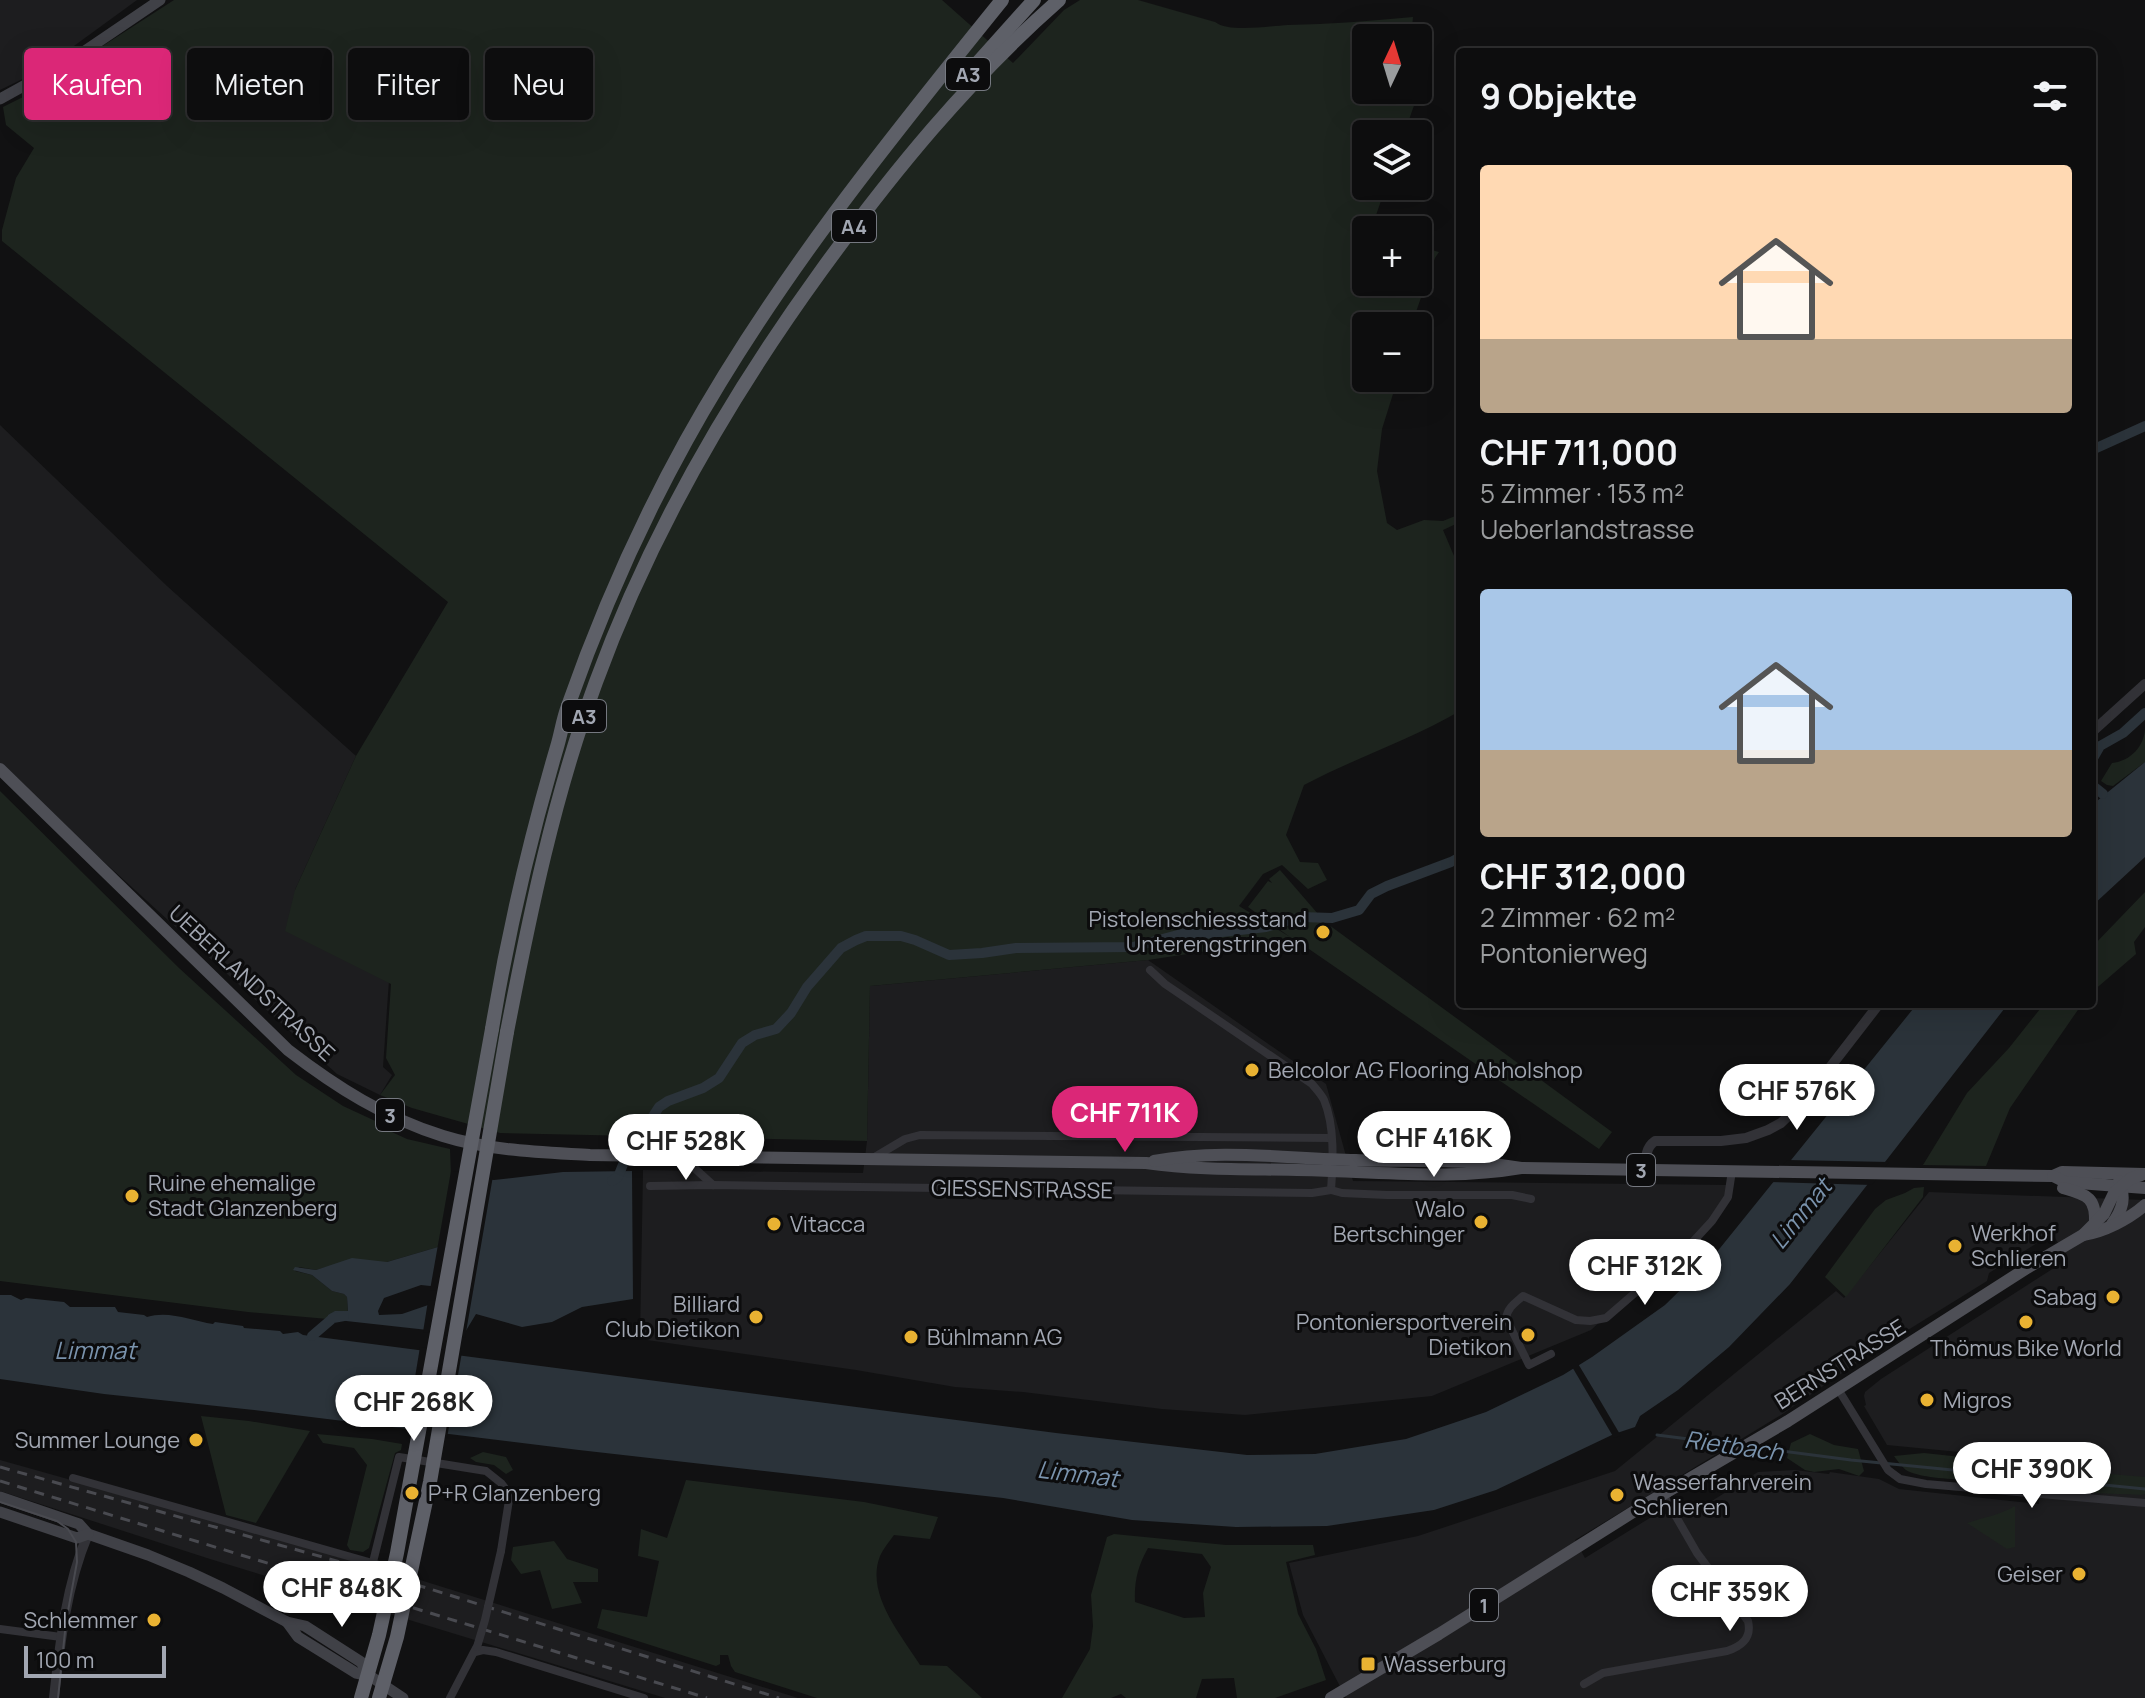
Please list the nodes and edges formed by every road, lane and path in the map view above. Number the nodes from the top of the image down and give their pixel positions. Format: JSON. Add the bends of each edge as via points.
{"nodes":[{"id":1,"x":160,"y":0,"type":"edge"},
{"id":2,"x":992,"y":0,"type":"edge"},
{"id":3,"x":1002,"y":0,"type":"edge"},
{"id":4,"x":1034,"y":0,"type":"edge"},
{"id":5,"x":1059,"y":0,"type":"edge"},
{"id":6,"x":0,"y":99,"type":"edge"},
{"id":7,"x":878,"y":156,"type":"junction"},
{"id":8,"x":720,"y":421,"type":"junction"},
{"id":9,"x":2145,"y":684,"type":"edge"},
{"id":10,"x":2096,"y":728,"type":"edge"},
{"id":11,"x":0,"y":769,"type":"edge"},
{"id":12,"x":1150,"y":970,"type":"dead end"},
{"id":13,"x":1876,"y":1008,"type":"edge"},
{"id":14,"x":1331,"y":1138,"type":"junction"},
{"id":15,"x":676,"y":1157,"type":"junction"},
{"id":16,"x":872,"y":1159,"type":"junction"},
{"id":17,"x":1332,"y":1165,"type":"junction"},
{"id":18,"x":1646,"y":1170,"type":"junction"},
{"id":19,"x":1732,"y":1171,"type":"junction"},
{"id":20,"x":2111,"y":1173,"type":"junction"},
{"id":21,"x":2144,"y":1174,"type":"edge"},
{"id":22,"x":2053,"y":1176,"type":"junction"},
{"id":23,"x":713,"y":1185,"type":"junction"},
{"id":24,"x":650,"y":1186,"type":"dead end"},
{"id":25,"x":2122,"y":1187,"type":"junction"},
{"id":26,"x":2145,"y":1188,"type":"edge"},
{"id":27,"x":1331,"y":1190,"type":"junction"},
{"id":28,"x":1531,"y":1199,"type":"dead end"},
{"id":29,"x":2145,"y":1205,"type":"edge"},
{"id":30,"x":2095,"y":1223,"type":"junction"},
{"id":31,"x":2112,"y":1224,"type":"junction"},
{"id":32,"x":2083,"y":1235,"type":"junction"},
{"id":33,"x":1551,"y":1354,"type":"dead end"},
{"id":34,"x":1838,"y":1389,"type":"junction"},
{"id":35,"x":73,"y":1478,"type":"dead end"},
{"id":36,"x":1663,"y":1494,"type":"junction"},
{"id":37,"x":0,"y":1497,"type":"edge"},
{"id":38,"x":2145,"y":1503,"type":"edge"},
{"id":39,"x":0,"y":1512,"type":"edge"},
{"id":40,"x":88,"y":1534,"type":"junction"},
{"id":41,"x":373,"y":1562,"type":"junction"},
{"id":42,"x":416,"y":1576,"type":"dead end"},
{"id":43,"x":0,"y":1629,"type":"edge"},
{"id":44,"x":61,"y":1637,"type":"junction"},
{"id":45,"x":476,"y":1649,"type":"junction"},
{"id":46,"x":1584,"y":1684,"type":"dead end"},
{"id":47,"x":54,"y":1698,"type":"edge"},
{"id":48,"x":361,"y":1698,"type":"edge"},
{"id":49,"x":379,"y":1698,"type":"edge"},
{"id":50,"x":403,"y":1698,"type":"edge"},
{"id":51,"x":450,"y":1698,"type":"edge"},
{"id":52,"x":644,"y":1698,"type":"edge"},
{"id":53,"x":1331,"y":1698,"type":"edge"}],
"edges":[{"from":1,"to":6,"type":"main road","via":[[76,57]]},
{"from":2,"to":7,"type":"highway","via":[[884,138]]},
{"from":3,"to":7,"type":"highway"},
{"from":4,"to":8,"type":"highway","number":"A3","via":[[837,236],[760,347],[726,401]]},
{"from":5,"to":8,"type":"highway","number":"A4","via":[[974,81],[889,180],[801,298]]},
{"from":7,"to":48,"type":"highway","number":"A3","bridge":true,"via":[[795,268],[686,441],[607,603],[566,710],[520,879],[397,1553]]},
{"from":8,"to":49,"type":"highway","number":"A3","bridge":true,"via":[[649,555],[614,635],[564,779],[507,1032],[430,1482]]},
{"from":9,"to":10,"type":"street"},
{"from":11,"to":15,"type":"main road","name":"UEBERLANDSTRASSE","number":"3","via":[[273,1036],[346,1092],[401,1120],[456,1139],[527,1152]]},
{"from":12,"to":14,"type":"street","via":[[1312,1084],[1323,1098]]},
{"from":13,"to":18,"type":"street","via":[[1781,1123],[1746,1138],[1655,1141],[1647,1150]]},
{"from":14,"to":16,"type":"street","via":[[920,1135]]},
{"from":14,"to":17,"type":"street"},
{"from":15,"to":16,"type":"main road","name":"UEBERLANDSTRASSE","number":"3"},
{"from":15,"to":23,"type":"street"},
{"from":16,"to":17,"type":"main road","name":"UEBERLANDSTRASSE","number":"3","via":[[1146,1163],[1187,1169]]},
{"from":17,"to":18,"type":"main road","name":"UEBERLANDSTRASSE","number":"3","via":[[1476,1161],[1521,1168]]},
{"from":17,"to":27,"type":"street"},
{"from":18,"to":19,"type":"main road","name":"UEBERLANDSTRASSE","number":"3"},
{"from":19,"to":22,"type":"main road","name":"UEBERLANDSTRASSE","number":"3"},
{"from":19,"to":33,"type":"street","via":[[1730,1191],[1712,1221],[1606,1318],[1576,1320],[1523,1296],[1513,1304],[1506,1318],[1529,1365]]},
{"from":20,"to":21,"type":"main road","name":"BERNSTRASSE","number":"3"},
{"from":20,"to":22,"type":"main road","name":"UEBERLANDSTRASSE","number":"3"},
{"from":20,"to":25,"type":"main road"},
{"from":21,"to":25,"type":"main road","name":"BERNSTRASSE","number":"1"},
{"from":22,"to":25,"type":"main road","name":"UEBERLANDSTRASSE","number":"3","via":[[2065,1182]]},
{"from":22,"to":30,"type":"main road","via":[[2064,1188],[2092,1201]]},
{"from":23,"to":24,"type":"street","name":"GIESSENSTRASSE"},
{"from":23,"to":27,"type":"street","name":"GIESSENSTRASSE"},
{"from":25,"to":26,"type":"main road"},
{"from":25,"to":30,"type":"main road","name":"BERNSTRASSE","number":"1"},
{"from":25,"to":31,"type":"main road","via":[[2124,1200]]},
{"from":27,"to":28,"type":"street","name":"GIESSENSTRASSE"},
{"from":29,"to":31,"type":"main road","name":"BERNSTRASSE"},
{"from":30,"to":32,"type":"main road","name":"BERNSTRASSE","number":"1"},
{"from":31,"to":32,"type":"main road","name":"BERNSTRASSE"},
{"from":32,"to":34,"type":"main road","name":"BERNSTRASSE","number":"1"},
{"from":34,"to":36,"type":"main road","name":"BERNSTRASSE","number":"1"},
{"from":34,"to":38,"type":"street","via":[[1888,1470],[1900,1479]]},
{"from":35,"to":41,"type":"street"},
{"from":36,"to":46,"type":"street","via":[[1697,1553],[1748,1621],[1746,1640],[1727,1651],[1603,1673]]},
{"from":36,"to":53,"type":"main road","name":"BERNSTRASSE","number":"1"},
{"from":37,"to":40,"type":"main road","via":[[79,1524]]},
{"from":39,"to":40,"type":"main road","via":[[77,1538]]},
{"from":40,"to":44,"type":"street"},
{"from":40,"to":50,"type":"main road","via":[[203,1578],[287,1622],[298,1637]]},
{"from":41,"to":42,"type":"street"},
{"from":41,"to":45,"type":"street","bridge":true,"via":[[399,1457],[486,1471],[501,1483],[509,1500]]},
{"from":43,"to":44,"type":"street"},
{"from":44,"to":47,"type":"street"},
{"from":45,"to":51,"type":"street"},
{"from":45,"to":52,"type":"street"}]}
